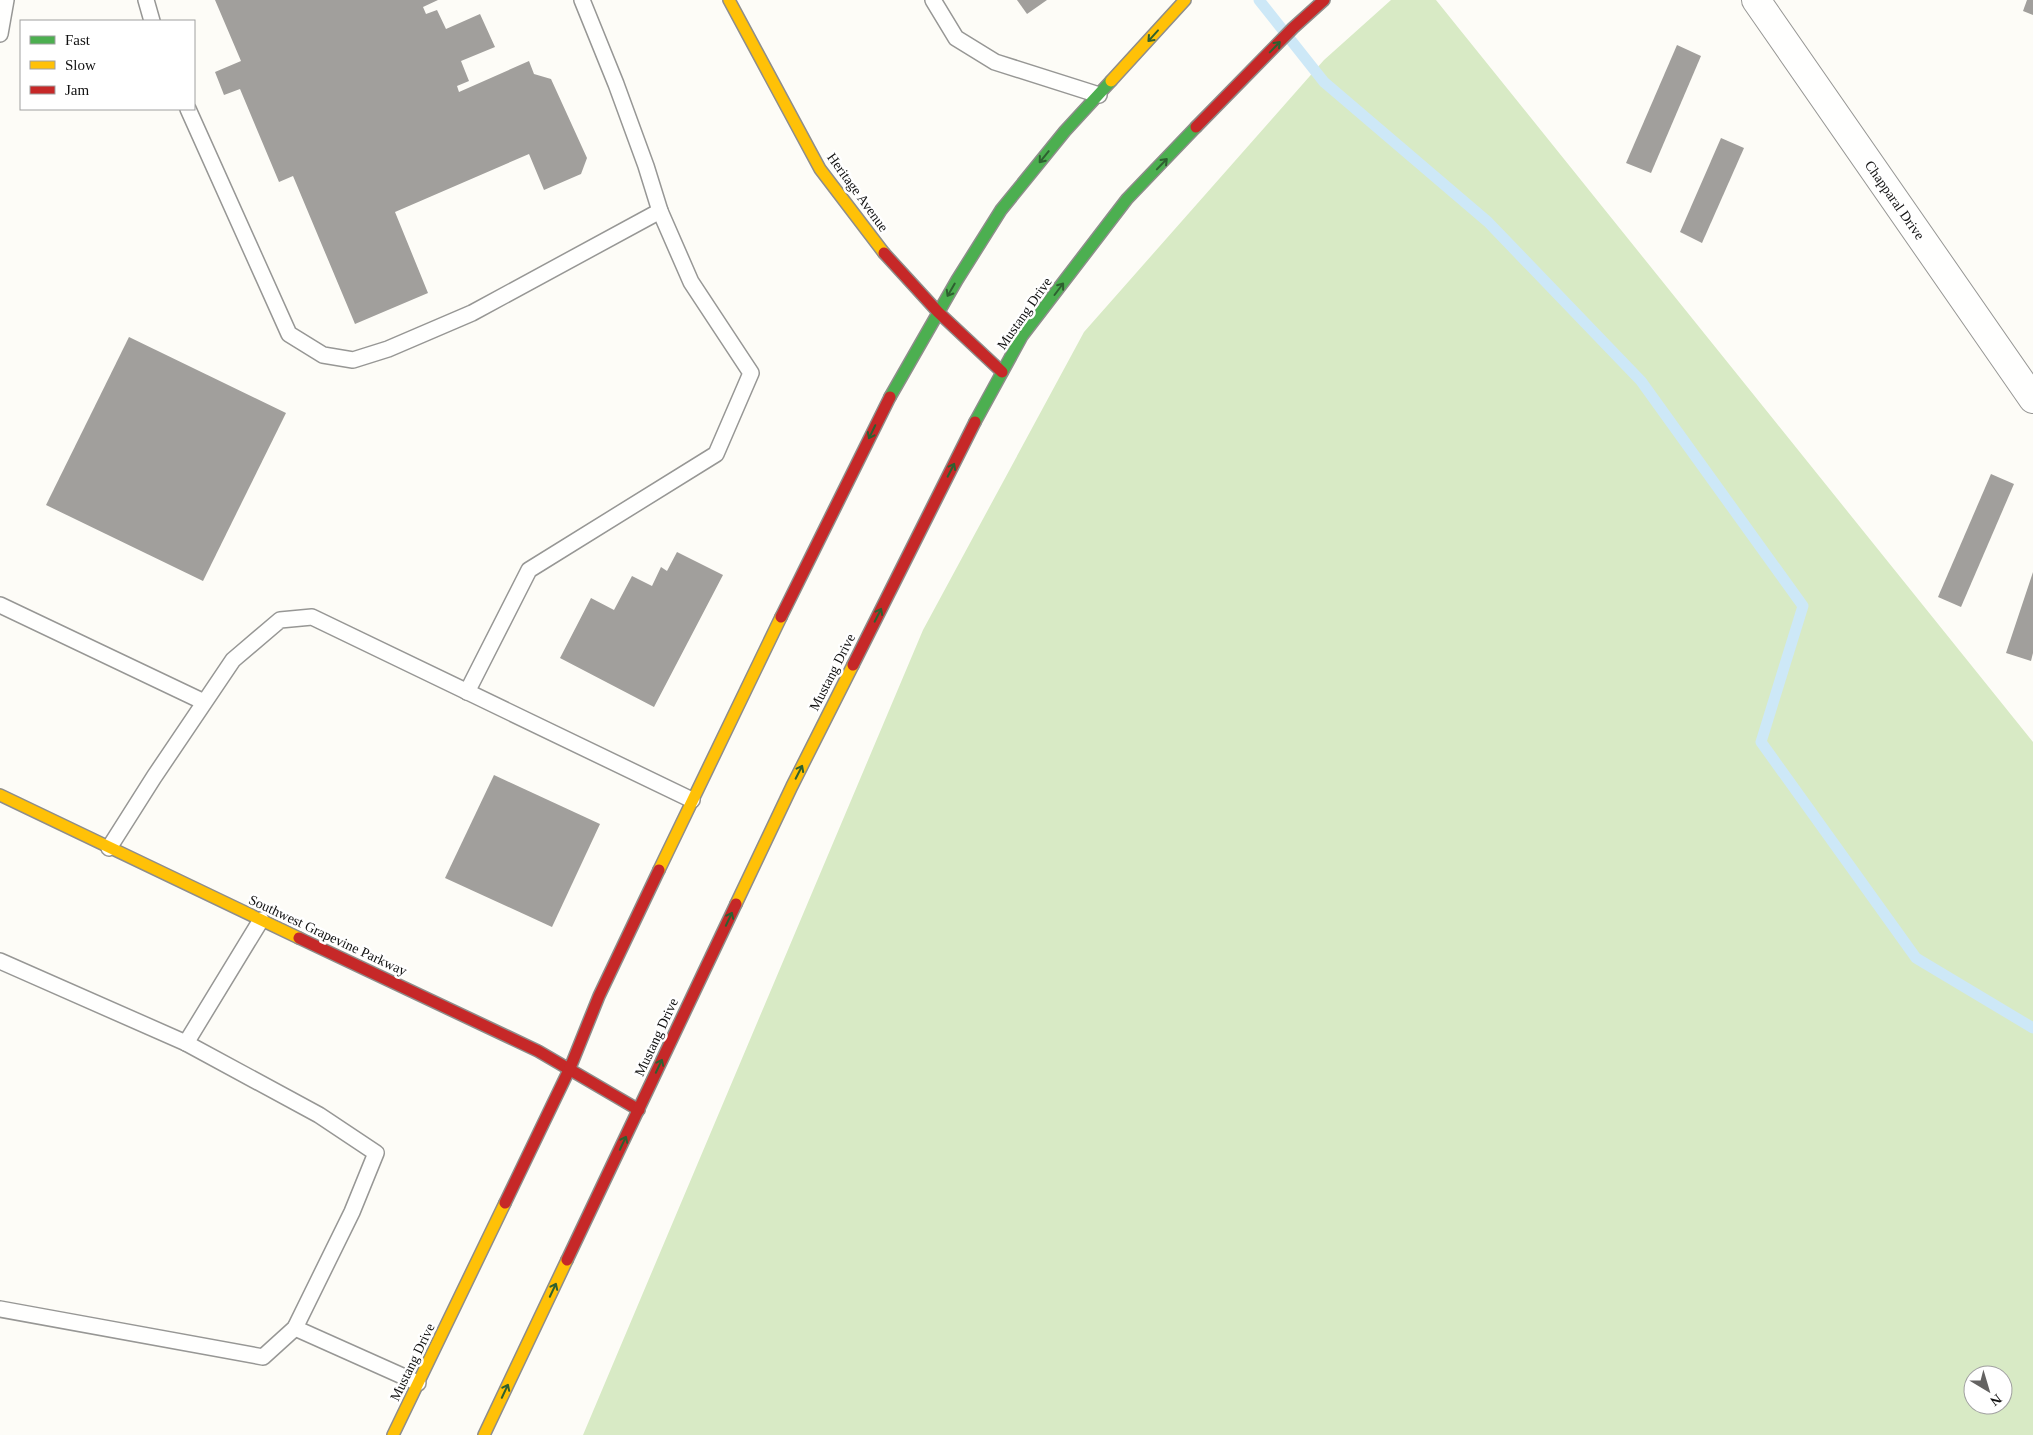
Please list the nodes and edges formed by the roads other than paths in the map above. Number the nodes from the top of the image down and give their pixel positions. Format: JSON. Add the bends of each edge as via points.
{"nodes":[{"id":1,"x":6,"y":0,"type":"edge"},
{"id":2,"x":146,"y":0,"type":"edge"},
{"id":3,"x":582,"y":0,"type":"edge"},
{"id":4,"x":729,"y":0,"type":"edge"},
{"id":5,"x":933,"y":0,"type":"edge"},
{"id":6,"x":1185,"y":0,"type":"edge"},
{"id":7,"x":1324,"y":0,"type":"edge"},
{"id":8,"x":1756,"y":0,"type":"edge"},
{"id":9,"x":152,"y":20,"type":"edge"},
{"id":10,"x":0,"y":34,"type":"edge"},
{"id":11,"x":1099,"y":95,"type":"junction"},
{"id":12,"x":188,"y":110,"type":"edge"},
{"id":13,"x":660,"y":211,"type":"junction"},
{"id":14,"x":938,"y":312,"type":"junction"},
{"id":15,"x":1002,"y":372,"type":"junction"},
{"id":16,"x":2033,"y":399,"type":"edge"},
{"id":17,"x":0,"y":605,"type":"edge"},
{"id":18,"x":467,"y":692,"type":"junction"},
{"id":19,"x":204,"y":702,"type":"junction"},
{"id":20,"x":0,"y":795,"type":"edge"},
{"id":21,"x":692,"y":800,"type":"junction"},
{"id":22,"x":109,"y":848,"type":"junction"},
{"id":23,"x":261,"y":920,"type":"junction"},
{"id":24,"x":0,"y":960,"type":"edge"},
{"id":25,"x":186,"y":1043,"type":"junction"},
{"id":26,"x":570,"y":1068,"type":"junction"},
{"id":27,"x":639,"y":1110,"type":"junction"},
{"id":28,"x":0,"y":1309,"type":"edge"},
{"id":29,"x":295,"y":1328,"type":"junction"},
{"id":30,"x":418,"y":1383,"type":"junction"},
{"id":31,"x":393,"y":1435,"type":"edge"},
{"id":32,"x":484,"y":1435,"type":"edge"}],
"edges":[{"from":1,"to":10,"type":"lane"},
{"from":2,"to":9,"type":"lane"},
{"from":3,"to":13,"type":"lane","via":[[616,84]]},
{"from":4,"to":14,"type":"main road","name":"Heritage Avenue","via":[[820,169],[883,252]]},
{"from":5,"to":11,"type":"lane","via":[[956,38],[995,62]]},
{"from":6,"to":11,"type":"main road","name":"Mustang Drive","one_way":true},
{"from":15,"to":7,"type":"main road","name":"Mustang Drive","one_way":true,"via":[[1022,336],[1127,199]]},
{"from":8,"to":16,"type":"street","name":"Chapparal Drive"},
{"from":11,"to":14,"type":"main road","name":"Mustang Drive","one_way":true,"via":[[1065,131],[1001,210]]},
{"from":12,"to":13,"type":"lane","via":[[289,334],[323,355],[353,360],[388,350],[472,313]]},
{"from":13,"to":18,"type":"lane","via":[[691,282],[751,373],[716,454],[529,570]]},
{"from":14,"to":15,"type":"main road","name":"Heritage Avenue"},
{"from":14,"to":21,"type":"main road","name":"Mustang Drive","one_way":true,"via":[[878,419]]},
{"from":27,"to":15,"type":"main road","name":"Mustang Drive","one_way":true,"via":[[792,786]]},
{"from":17,"to":19,"type":"lane"},
{"from":18,"to":19,"type":"lane","via":[[312,617],[280,620],[233,660]]},
{"from":18,"to":21,"type":"lane"},
{"from":19,"to":22,"type":"lane"},
{"from":20,"to":22,"type":"main road","name":"Southwest Grapevine Parkway"},
{"from":21,"to":26,"type":"main road","name":"Mustang Drive","via":[[599,996]]},
{"from":22,"to":23,"type":"main road","name":"Southwest Grapevine Parkway"},
{"from":23,"to":25,"type":"lane"},
{"from":23,"to":26,"type":"main road","name":"Southwest Grapevine Parkway"},
{"from":24,"to":25,"type":"lane"},
{"from":25,"to":29,"type":"lane","via":[[319,1115],[376,1153],[352,1212]]},
{"from":26,"to":27,"type":"main road","name":"Southwest Grapevine Parkway"},
{"from":26,"to":30,"type":"main road","name":"Mustang Drive"},
{"from":32,"to":27,"type":"main road","name":"Mustang Drive","one_way":true},
{"from":28,"to":29,"type":"lane","via":[[263,1357]]},
{"from":29,"to":30,"type":"lane"},
{"from":30,"to":31,"type":"main road","name":"Mustang Drive"}]}
